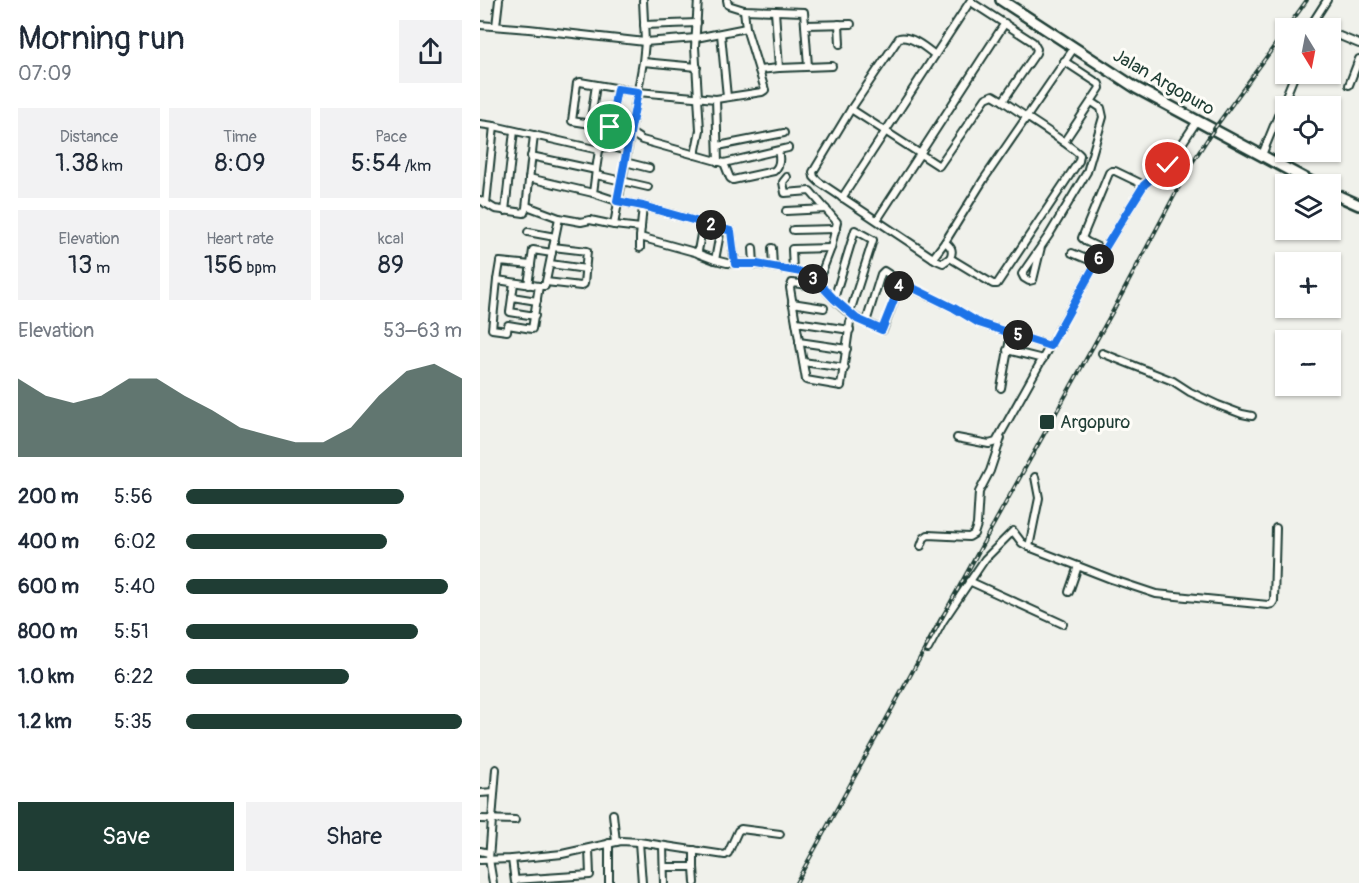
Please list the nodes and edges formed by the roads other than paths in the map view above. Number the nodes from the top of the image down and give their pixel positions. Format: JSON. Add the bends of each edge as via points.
{"nodes":[{"id":1,"x":499,"y":0,"type":"edge"},
{"id":2,"x":643,"y":0,"type":"edge"},
{"id":3,"x":698,"y":0,"type":"edge"},
{"id":4,"x":727,"y":0,"type":"edge"},
{"id":5,"x":1001,"y":0,"type":"edge"},
{"id":6,"x":1327,"y":0,"type":"edge"},
{"id":7,"x":971,"y":1,"type":"edge"},
{"id":8,"x":744,"y":10,"type":"junction"},
{"id":9,"x":775,"y":11,"type":"junction"},
{"id":10,"x":1316,"y":18,"type":"edge"},
{"id":11,"x":697,"y":23,"type":"junction"},
{"id":12,"x":644,"y":24,"type":"junction"},
{"id":13,"x":806,"y":24,"type":"junction"},
{"id":14,"x":839,"y":24,"type":"junction"},
{"id":15,"x":852,"y":24,"type":"dead end"},
{"id":16,"x":1005,"y":24,"type":"junction"},
{"id":17,"x":480,"y":25,"type":"edge"},
{"id":18,"x":496,"y":26,"type":"junction"},
{"id":19,"x":746,"y":28,"type":"junction"},
{"id":20,"x":721,"y":34,"type":"junction"},
{"id":21,"x":1341,"y":37,"type":"edge"},
{"id":22,"x":696,"y":38,"type":"junction"},
{"id":23,"x":645,"y":42,"type":"junction"},
{"id":24,"x":840,"y":44,"type":"dead end"},
{"id":25,"x":1359,"y":44,"type":"edge"},
{"id":26,"x":1074,"y":48,"type":"junction"},
{"id":27,"x":935,"y":55,"type":"junction"},
{"id":28,"x":1359,"y":59,"type":"edge"},
{"id":29,"x":1064,"y":61,"type":"junction"},
{"id":30,"x":643,"y":62,"type":"junction"},
{"id":31,"x":808,"y":66,"type":"junction"},
{"id":32,"x":832,"y":66,"type":"dead end"},
{"id":33,"x":697,"y":67,"type":"junction"},
{"id":34,"x":779,"y":68,"type":"junction"},
{"id":35,"x":759,"y":70,"type":"junction"},
{"id":36,"x":1291,"y":84,"type":"edge"},
{"id":37,"x":596,"y":85,"type":"junction"},
{"id":38,"x":1349,"y":85,"type":"dead end"},
{"id":39,"x":617,"y":89,"type":"junction"},
{"id":40,"x":638,"y":92,"type":"junction"},
{"id":41,"x":728,"y":97,"type":"junction"},
{"id":42,"x":699,"y":98,"type":"junction"},
{"id":43,"x":716,"y":99,"type":"junction"},
{"id":44,"x":1003,"y":101,"type":"junction"},
{"id":45,"x":1092,"y":102,"type":"junction"},
{"id":46,"x":851,"y":109,"type":"junction"},
{"id":47,"x":1026,"y":118,"type":"junction"},
{"id":48,"x":1197,"y":121,"type":"junction"},
{"id":49,"x":480,"y":124,"type":"edge"},
{"id":50,"x":590,"y":125,"type":"junction"},
{"id":51,"x":495,"y":126,"type":"junction"},
{"id":52,"x":514,"y":131,"type":"junction"},
{"id":53,"x":886,"y":132,"type":"junction"},
{"id":54,"x":631,"y":133,"type":"junction"},
{"id":55,"x":784,"y":133,"type":"dead end"},
{"id":56,"x":534,"y":135,"type":"junction"},
{"id":57,"x":642,"y":140,"type":"junction"},
{"id":58,"x":629,"y":142,"type":"junction"},
{"id":59,"x":1064,"y":142,"type":"junction"},
{"id":60,"x":718,"y":146,"type":"junction"},
{"id":61,"x":788,"y":148,"type":"dead end"},
{"id":62,"x":599,"y":150,"type":"junction"},
{"id":63,"x":627,"y":151,"type":"junction"},
{"id":64,"x":778,"y":151,"type":"junction"},
{"id":65,"x":919,"y":154,"type":"junction"},
{"id":66,"x":695,"y":155,"type":"junction"},
{"id":67,"x":1262,"y":155,"type":"junction"},
{"id":68,"x":531,"y":156,"type":"junction"},
{"id":69,"x":625,"y":162,"type":"junction"},
{"id":70,"x":721,"y":162,"type":"junction"},
{"id":71,"x":649,"y":168,"type":"dead end"},
{"id":72,"x":596,"y":173,"type":"junction"},
{"id":73,"x":1294,"y":174,"type":"edge"},
{"id":74,"x":529,"y":177,"type":"junction"},
{"id":75,"x":787,"y":177,"type":"dead end"},
{"id":76,"x":621,"y":181,"type":"junction"},
{"id":77,"x":1144,"y":185,"type":"junction"},
{"id":78,"x":648,"y":187,"type":"dead end"},
{"id":79,"x":593,"y":194,"type":"junction"},
{"id":80,"x":1341,"y":197,"type":"edge"},
{"id":81,"x":842,"y":198,"type":"junction"},
{"id":82,"x":617,"y":201,"type":"junction"},
{"id":83,"x":483,"y":202,"type":"edge"},
{"id":84,"x":1359,"y":205,"type":"edge"},
{"id":85,"x":527,"y":206,"type":"junction"},
{"id":86,"x":643,"y":206,"type":"junction"},
{"id":87,"x":826,"y":209,"type":"junction"},
{"id":88,"x":505,"y":211,"type":"junction"},
{"id":89,"x":786,"y":211,"type":"dead end"},
{"id":90,"x":559,"y":218,"type":"junction"},
{"id":91,"x":877,"y":220,"type":"junction"},
{"id":92,"x":703,"y":223,"type":"junction"},
{"id":93,"x":614,"y":225,"type":"junction"},
{"id":94,"x":641,"y":228,"type":"junction"},
{"id":95,"x":721,"y":228,"type":"junction"},
{"id":96,"x":836,"y":229,"type":"junction"},
{"id":97,"x":793,"y":230,"type":"dead end"},
{"id":98,"x":528,"y":232,"type":"dead end"},
{"id":99,"x":556,"y":233,"type":"junction"},
{"id":100,"x":640,"y":237,"type":"junction"},
{"id":101,"x":945,"y":242,"type":"junction"},
{"id":102,"x":1041,"y":247,"type":"junction"},
{"id":103,"x":525,"y":248,"type":"dead end"},
{"id":104,"x":640,"y":248,"type":"dead end"},
{"id":105,"x":753,"y":248,"type":"dead end"},
{"id":106,"x":772,"y":248,"type":"dead end"},
{"id":107,"x":831,"y":248,"type":"junction"},
{"id":108,"x":533,"y":250,"type":"junction"},
{"id":109,"x":553,"y":250,"type":"junction"},
{"id":110,"x":1104,"y":250,"type":"junction"},
{"id":111,"x":698,"y":253,"type":"junction"},
{"id":112,"x":1072,"y":253,"type":"dead end"},
{"id":113,"x":933,"y":258,"type":"junction"},
{"id":114,"x":950,"y":258,"type":"junction"},
{"id":115,"x":715,"y":260,"type":"junction"},
{"id":116,"x":1096,"y":263,"type":"junction"},
{"id":117,"x":550,"y":264,"type":"junction"},
{"id":118,"x":735,"y":264,"type":"junction"},
{"id":119,"x":754,"y":264,"type":"junction"},
{"id":120,"x":531,"y":265,"type":"junction"},
{"id":121,"x":773,"y":267,"type":"junction"},
{"id":122,"x":586,"y":269,"type":"junction"},
{"id":123,"x":793,"y":271,"type":"junction"},
{"id":124,"x":496,"y":280,"type":"junction"},
{"id":125,"x":546,"y":282,"type":"junction"},
{"id":126,"x":818,"y":282,"type":"junction"},
{"id":127,"x":901,"y":282,"type":"junction"},
{"id":128,"x":514,"y":283,"type":"junction"},
{"id":129,"x":528,"y":285,"type":"junction"},
{"id":130,"x":809,"y":285,"type":"dead end"},
{"id":131,"x":539,"y":286,"type":"junction"},
{"id":132,"x":512,"y":297,"type":"junction"},
{"id":133,"x":834,"y":299,"type":"junction"},
{"id":134,"x":537,"y":301,"type":"junction"},
{"id":135,"x":792,"y":303,"type":"junction"},
{"id":136,"x":824,"y":308,"type":"dead end"},
{"id":137,"x":510,"y":312,"type":"junction"},
{"id":138,"x":852,"y":314,"type":"junction"},
{"id":139,"x":535,"y":315,"type":"junction"},
{"id":140,"x":863,"y":321,"type":"junction"},
{"id":141,"x":796,"y":322,"type":"junction"},
{"id":142,"x":508,"y":326,"type":"junction"},
{"id":143,"x":850,"y":330,"type":"junction"},
{"id":144,"x":1011,"y":333,"type":"junction"},
{"id":145,"x":799,"y":342,"type":"junction"},
{"id":146,"x":1050,"y":346,"type":"junction"},
{"id":147,"x":847,"y":349,"type":"junction"},
{"id":148,"x":1007,"y":350,"type":"junction"},
{"id":149,"x":1102,"y":353,"type":"dead end"},
{"id":150,"x":1043,"y":359,"type":"junction"},
{"id":151,"x":803,"y":362,"type":"junction"},
{"id":152,"x":845,"y":368,"type":"junction"},
{"id":153,"x":1001,"y":388,"type":"dead end"},
{"id":154,"x":1252,"y":416,"type":"dead end"},
{"id":155,"x":1005,"y":426,"type":"junction"},
{"id":156,"x":957,"y":438,"type":"dead end"},
{"id":157,"x":1035,"y":477,"type":"dead end"},
{"id":158,"x":1276,"y":528,"type":"dead end"},
{"id":159,"x":921,"y":546,"type":"dead end"},
{"id":160,"x":1029,"y":547,"type":"junction"},
{"id":161,"x":1078,"y":566,"type":"junction"},
{"id":162,"x":969,"y":581,"type":"junction"},
{"id":163,"x":1069,"y":592,"type":"dead end"},
{"id":164,"x":1063,"y":624,"type":"dead end"},
{"id":165,"x":928,"y":649,"type":"dead end"},
{"id":166,"x":496,"y":769,"type":"dead end"},
{"id":167,"x":494,"y":792,"type":"junction"},
{"id":168,"x":480,"y":793,"type":"edge"},
{"id":169,"x":613,"y":814,"type":"dead end"},
{"id":170,"x":480,"y":819,"type":"edge"},
{"id":171,"x":492,"y":819,"type":"junction"},
{"id":172,"x":516,"y":820,"type":"dead end"},
{"id":173,"x":780,"y":834,"type":"dead end"},
{"id":174,"x":613,"y":842,"type":"junction"},
{"id":175,"x":639,"y":842,"type":"junction"},
{"id":176,"x":663,"y":846,"type":"junction"},
{"id":177,"x":589,"y":849,"type":"junction"},
{"id":178,"x":694,"y":850,"type":"junction"},
{"id":179,"x":480,"y":851,"type":"edge"},
{"id":180,"x":489,"y":856,"type":"junction"},
{"id":181,"x":512,"y":859,"type":"junction"},
{"id":182,"x":480,"y":860,"type":"edge"},
{"id":183,"x":664,"y":867,"type":"junction"},
{"id":184,"x":694,"y":867,"type":"junction"},
{"id":185,"x":590,"y":875,"type":"junction"},
{"id":186,"x":515,"y":882,"type":"edge"},
{"id":187,"x":493,"y":883,"type":"edge"},
{"id":188,"x":591,"y":883,"type":"edge"},
{"id":189,"x":609,"y":883,"type":"edge"},
{"id":190,"x":642,"y":883,"type":"edge"},
{"id":191,"x":664,"y":883,"type":"edge"},
{"id":192,"x":695,"y":883,"type":"edge"}],
"edges":[{"from":1,"to":18,"type":"street"},
{"from":2,"to":12,"type":"street"},
{"from":3,"to":11,"type":"street"},
{"from":4,"to":8,"type":"street","via":[[729,5]]},
{"from":5,"to":26,"type":"highway","name":"Jalan Argopuro"},
{"from":6,"to":10,"type":"street"},
{"from":7,"to":16,"type":"street"},
{"from":7,"to":27,"type":"street"},
{"from":8,"to":9,"type":"street"},
{"from":8,"to":19,"type":"street"},
{"from":9,"to":13,"type":"street","via":[[804,12]]},
{"from":9,"to":34,"type":"street"},
{"from":11,"to":12,"type":"street"},
{"from":11,"to":22,"type":"street"},
{"from":12,"to":23,"type":"street"},
{"from":13,"to":14,"type":"street"},
{"from":13,"to":31,"type":"street"},
{"from":14,"to":15,"type":"street"},
{"from":14,"to":24,"type":"street"},
{"from":16,"to":44,"type":"street","via":[[1033,42],[1037,50]]},
{"from":16,"to":65,"type":"street"},
{"from":17,"to":18,"type":"street"},
{"from":18,"to":23,"type":"street"},
{"from":19,"to":20,"type":"street"},
{"from":19,"to":35,"type":"street"},
{"from":20,"to":22,"type":"street"},
{"from":20,"to":41,"type":"street"},
{"from":21,"to":25,"type":"street"},
{"from":22,"to":23,"type":"street"},
{"from":22,"to":33,"type":"street"},
{"from":23,"to":30,"type":"street"},
{"from":26,"to":29,"type":"street"},
{"from":26,"to":48,"type":"highway","name":"Jalan Argopuro"},
{"from":27,"to":46,"type":"street","via":[[904,36],[899,38]]},
{"from":27,"to":53,"type":"street"},
{"from":28,"to":38,"type":"street"},
{"from":29,"to":45,"type":"street","via":[[1100,86]]},
{"from":29,"to":47,"type":"street"},
{"from":30,"to":33,"type":"street"},
{"from":30,"to":40,"type":"street"},
{"from":31,"to":32,"type":"street"},
{"from":31,"to":34,"type":"street"},
{"from":33,"to":42,"type":"street"},
{"from":34,"to":35,"type":"street"},
{"from":35,"to":41,"type":"street","via":[[764,91]]},
{"from":36,"to":67,"type":"street"},
{"from":37,"to":39,"type":"street"},
{"from":37,"to":50,"type":"street"},
{"from":37,"to":50,"type":"street","via":[[578,82],[572,117],[573,122]]},
{"from":39,"to":40,"type":"street"},
{"from":39,"to":50,"type":"street","via":[[610,127]]},
{"from":40,"to":42,"type":"street"},
{"from":40,"to":54,"type":"street"},
{"from":41,"to":43,"type":"street"},
{"from":42,"to":43,"type":"street"},
{"from":42,"to":66,"type":"street","via":[[700,130]]},
{"from":43,"to":60,"type":"street"},
{"from":44,"to":47,"type":"street"},
{"from":44,"to":65,"type":"street","via":[[993,95],[986,98],[939,166]]},
{"from":45,"to":59,"type":"street"},
{"from":45,"to":102,"type":"street","via":[[1101,108],[1103,117],[1087,172]]},
{"from":46,"to":53,"type":"street"},
{"from":46,"to":81,"type":"street","via":[[813,172],[819,182]]},
{"from":47,"to":59,"type":"street"},
{"from":47,"to":101,"type":"street"},
{"from":48,"to":67,"type":"highway","name":"Jalan Argopuro"},
{"from":48,"to":77,"type":"street","via":[[1168,165]]},
{"from":49,"to":51,"type":"street"},
{"from":51,"to":52,"type":"street"},
{"from":51,"to":83,"type":"street"},
{"from":52,"to":56,"type":"street"},
{"from":52,"to":88,"type":"street"},
{"from":53,"to":65,"type":"street"},
{"from":53,"to":81,"type":"street"},
{"from":54,"to":57,"type":"street"},
{"from":54,"to":58,"type":"street"},
{"from":55,"to":60,"type":"street"},
{"from":56,"to":62,"type":"street"},
{"from":56,"to":68,"type":"street"},
{"from":57,"to":58,"type":"street"},
{"from":57,"to":66,"type":"street"},
{"from":58,"to":63,"type":"street"},
{"from":59,"to":114,"type":"street","via":[[1080,155],[1079,161],[997,284]]},
{"from":60,"to":70,"type":"street"},
{"from":61,"to":64,"type":"street"},
{"from":62,"to":63,"type":"street","via":[[606,146]]},
{"from":62,"to":72,"type":"street"},
{"from":63,"to":69,"type":"street"},
{"from":64,"to":70,"type":"street"},
{"from":64,"to":70,"type":"street","via":[[780,159],[774,171],[733,180]]},
{"from":65,"to":91,"type":"street"},
{"from":66,"to":70,"type":"street"},
{"from":67,"to":73,"type":"highway","name":"Jalan Argopuro"},
{"from":68,"to":72,"type":"street"},
{"from":68,"to":74,"type":"street"},
{"from":69,"to":71,"type":"street"},
{"from":69,"to":76,"type":"street"},
{"from":72,"to":76,"type":"street"},
{"from":72,"to":79,"type":"street"},
{"from":74,"to":79,"type":"street"},
{"from":74,"to":85,"type":"street"},
{"from":75,"to":87,"type":"street","via":[[783,182],[785,193],[810,191]]},
{"from":76,"to":78,"type":"street"},
{"from":76,"to":82,"type":"street"},
{"from":77,"to":110,"type":"street"},
{"from":77,"to":110,"type":"street","via":[[1115,171],[1109,173],[1082,238]]},
{"from":79,"to":82,"type":"street"},
{"from":80,"to":84,"type":"highway"},
{"from":81,"to":91,"type":"street"},
{"from":82,"to":86,"type":"street"},
{"from":82,"to":93,"type":"street"},
{"from":83,"to":88,"type":"street"},
{"from":85,"to":88,"type":"street","via":[[523,213]]},
{"from":85,"to":90,"type":"street"},
{"from":86,"to":92,"type":"street"},
{"from":86,"to":94,"type":"street"},
{"from":87,"to":89,"type":"street"},
{"from":87,"to":96,"type":"street","via":[[837,222]]},
{"from":90,"to":93,"type":"street"},
{"from":90,"to":99,"type":"street"},
{"from":91,"to":113,"type":"street"},
{"from":92,"to":95,"type":"street"},
{"from":92,"to":111,"type":"street"},
{"from":93,"to":94,"type":"street"},
{"from":94,"to":100,"type":"street"},
{"from":95,"to":115,"type":"street"},
{"from":95,"to":118,"type":"street","via":[[731,231]]},
{"from":96,"to":97,"type":"street"},
{"from":96,"to":107,"type":"street"},
{"from":98,"to":99,"type":"street"},
{"from":99,"to":109,"type":"street"},
{"from":100,"to":104,"type":"street"},
{"from":100,"to":111,"type":"street"},
{"from":101,"to":113,"type":"street"},
{"from":101,"to":114,"type":"street","via":[[952,251]]},
{"from":102,"to":102,"type":"street","via":[[1022,274],[1029,281],[1033,280]]},
{"from":103,"to":108,"type":"street"},
{"from":105,"to":119,"type":"street"},
{"from":106,"to":121,"type":"street"},
{"from":107,"to":123,"type":"street","via":[[792,249]]},
{"from":107,"to":126,"type":"street"},
{"from":108,"to":109,"type":"street"},
{"from":108,"to":120,"type":"street"},
{"from":109,"to":117,"type":"street"},
{"from":109,"to":122,"type":"street","via":[[588,251]]},
{"from":110,"to":116,"type":"street"},
{"from":111,"to":115,"type":"street"},
{"from":112,"to":116,"type":"street"},
{"from":113,"to":114,"type":"street","via":[[943,263]]},
{"from":115,"to":118,"type":"street"},
{"from":116,"to":146,"type":"street"},
{"from":117,"to":122,"type":"street"},
{"from":117,"to":125,"type":"street"},
{"from":118,"to":119,"type":"street"},
{"from":119,"to":121,"type":"street"},
{"from":120,"to":124,"type":"street","via":[[500,262]]},
{"from":120,"to":129,"type":"street"},
{"from":121,"to":123,"type":"street"},
{"from":122,"to":125,"type":"street","via":[[582,286]]},
{"from":123,"to":126,"type":"street"},
{"from":124,"to":128,"type":"street"},
{"from":124,"to":142,"type":"street","via":[[492,329],[507,331]]},
{"from":125,"to":131,"type":"street"},
{"from":126,"to":133,"type":"street"},
{"from":127,"to":140,"type":"street","via":[[882,330]]},
{"from":127,"to":140,"type":"street","via":[[883,272]]},
{"from":127,"to":144,"type":"street","via":[[979,323]]},
{"from":128,"to":129,"type":"street"},
{"from":128,"to":132,"type":"street"},
{"from":129,"to":131,"type":"street"},
{"from":130,"to":135,"type":"street","via":[[792,283]]},
{"from":131,"to":134,"type":"street"},
{"from":132,"to":134,"type":"street"},
{"from":132,"to":137,"type":"street"},
{"from":133,"to":138,"type":"street"},
{"from":133,"to":138,"type":"street","via":[[855,230],[873,240]]},
{"from":134,"to":139,"type":"street"},
{"from":135,"to":136,"type":"street"},
{"from":135,"to":141,"type":"street"},
{"from":137,"to":139,"type":"street"},
{"from":137,"to":142,"type":"street"},
{"from":138,"to":140,"type":"street"},
{"from":138,"to":143,"type":"street"},
{"from":139,"to":142,"type":"street","via":[[531,329]]},
{"from":141,"to":143,"type":"street"},
{"from":141,"to":145,"type":"street"},
{"from":143,"to":147,"type":"street"},
{"from":144,"to":146,"type":"street"},
{"from":144,"to":148,"type":"street"},
{"from":145,"to":147,"type":"street"},
{"from":145,"to":151,"type":"street"},
{"from":146,"to":150,"type":"street"},
{"from":147,"to":152,"type":"street"},
{"from":148,"to":150,"type":"street"},
{"from":148,"to":153,"type":"street"},
{"from":149,"to":154,"type":"street","via":[[1173,381],[1218,405]]},
{"from":150,"to":155,"type":"street"},
{"from":151,"to":152,"type":"street"},
{"from":151,"to":152,"type":"street","via":[[806,380],[840,386]]},
{"from":155,"to":156,"type":"street","via":[[992,444]]},
{"from":155,"to":159,"type":"street","via":[[979,492],[974,534],[928,535]]},
{"from":157,"to":160,"type":"street","via":[[1039,498]]},
{"from":158,"to":161,"type":"street","via":[[1272,604],[1156,594]]},
{"from":160,"to":161,"type":"street"},
{"from":160,"to":162,"type":"street","via":[[1012,531]]},
{"from":161,"to":163,"type":"street"},
{"from":162,"to":164,"type":"street"},
{"from":162,"to":165,"type":"street"},
{"from":166,"to":167,"type":"street"},
{"from":167,"to":168,"type":"street"},
{"from":167,"to":171,"type":"street"},
{"from":169,"to":174,"type":"street"},
{"from":170,"to":171,"type":"street"},
{"from":171,"to":172,"type":"street"},
{"from":171,"to":180,"type":"street"},
{"from":173,"to":178,"type":"street","via":[[741,829],[727,854]]},
{"from":174,"to":175,"type":"street"},
{"from":174,"to":177,"type":"street"},
{"from":174,"to":189,"type":"street"},
{"from":175,"to":176,"type":"street"},
{"from":175,"to":190,"type":"street"},
{"from":176,"to":178,"type":"street"},
{"from":176,"to":183,"type":"street"},
{"from":177,"to":181,"type":"street"},
{"from":177,"to":185,"type":"street"},
{"from":178,"to":184,"type":"street"},
{"from":179,"to":180,"type":"street"},
{"from":180,"to":181,"type":"street"},
{"from":180,"to":182,"type":"street"},
{"from":180,"to":187,"type":"street"},
{"from":181,"to":186,"type":"street"},
{"from":183,"to":184,"type":"street"},
{"from":183,"to":191,"type":"street"},
{"from":184,"to":192,"type":"street"},
{"from":185,"to":186,"type":"street"},
{"from":185,"to":188,"type":"street"}]}
